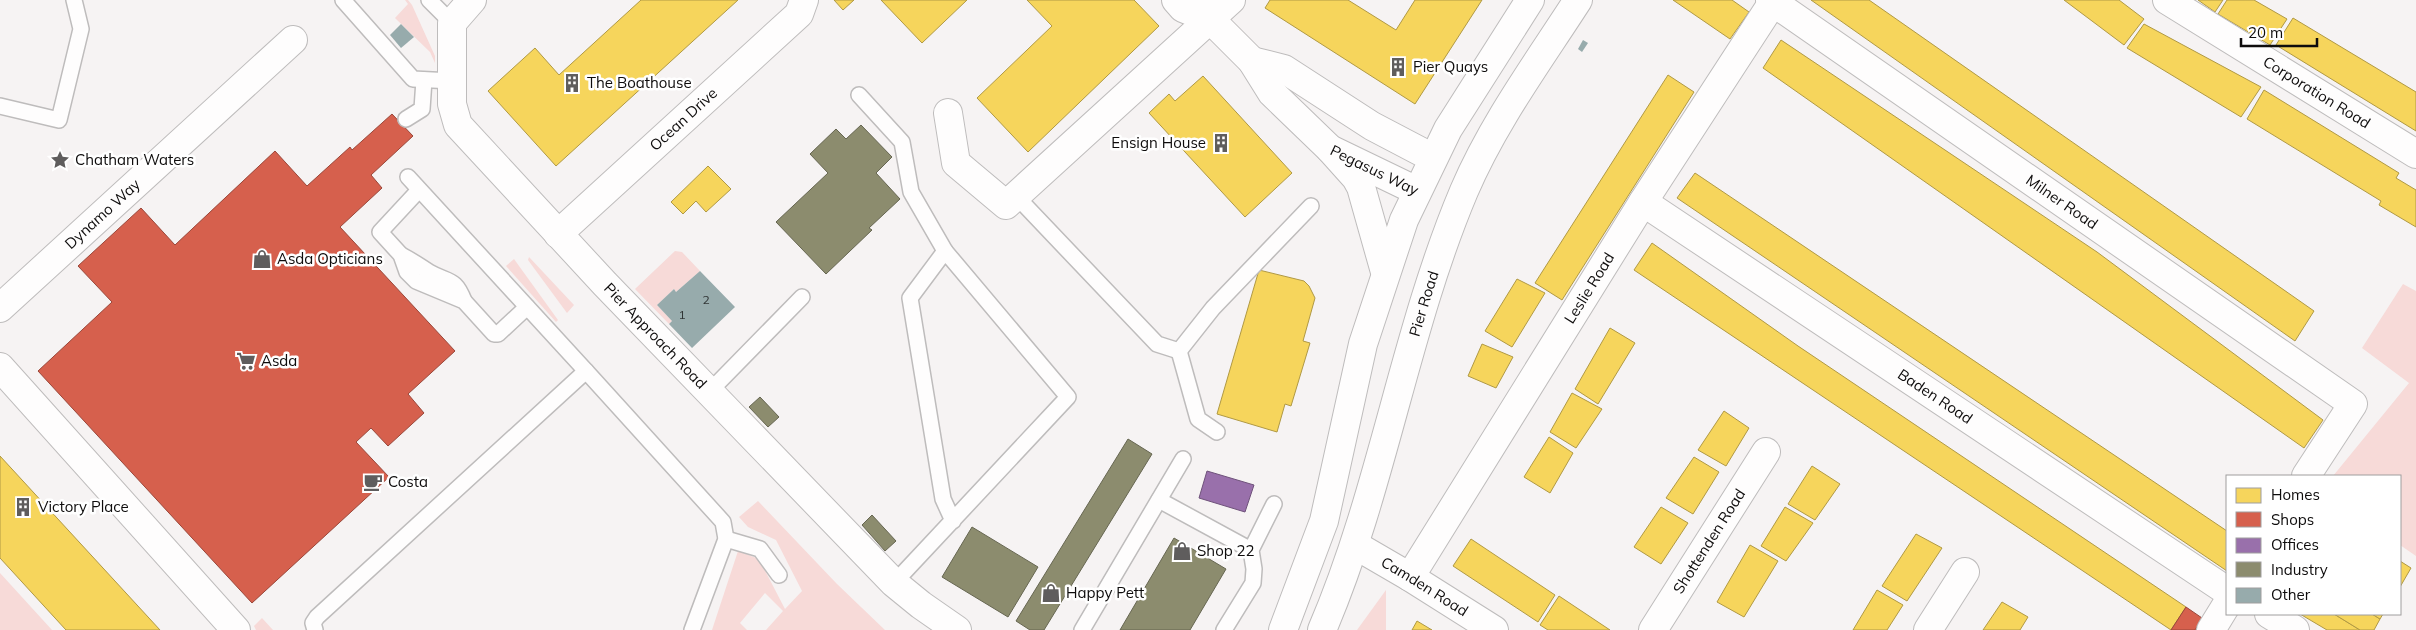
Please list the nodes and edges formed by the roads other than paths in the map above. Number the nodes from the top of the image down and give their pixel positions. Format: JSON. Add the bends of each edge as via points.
{"nodes":[{"id":1,"x":74,"y":0,"type":"edge"},
{"id":2,"x":343,"y":0,"type":"edge"},
{"id":3,"x":429,"y":0,"type":"edge"},
{"id":4,"x":472,"y":0,"type":"edge"},
{"id":5,"x":804,"y":0,"type":"edge"},
{"id":6,"x":1176,"y":0,"type":"edge"},
{"id":7,"x":1231,"y":0,"type":"edge"},
{"id":8,"x":1530,"y":0,"type":"edge"},
{"id":9,"x":1578,"y":0,"type":"edge"},
{"id":10,"x":2167,"y":0,"type":"edge"},
{"id":11,"x":1772,"y":1,"type":"edge"},
{"id":12,"x":1205,"y":10,"type":"edge"},
{"id":13,"x":452,"y":23,"type":"junction"},
{"id":14,"x":294,"y":40,"type":"dead end"},
{"id":15,"x":1252,"y":61,"type":"junction"},
{"id":16,"x":424,"y":80,"type":"junction"},
{"id":17,"x":452,"y":81,"type":"junction"},
{"id":18,"x":859,"y":95,"type":"dead end"},
{"id":19,"x":0,"y":106,"type":"edge"},
{"id":20,"x":948,"y":112,"type":"dead end"},
{"id":21,"x":406,"y":119,"type":"dead end"},
{"id":22,"x":1330,"y":149,"type":"junction"},
{"id":23,"x":2416,"y":154,"type":"edge"},
{"id":24,"x":1433,"y":158,"type":"junction"},
{"id":25,"x":408,"y":177,"type":"dead end"},
{"id":26,"x":419,"y":190,"type":"junction"},
{"id":27,"x":1417,"y":191,"type":"junction"},
{"id":28,"x":1464,"y":192,"type":"junction"},
{"id":29,"x":1016,"y":196,"type":"junction"},
{"id":30,"x":1643,"y":202,"type":"junction"},
{"id":31,"x":1311,"y":206,"type":"dead end"},
{"id":32,"x":558,"y":234,"type":"junction"},
{"id":33,"x":945,"y":251,"type":"junction"},
{"id":34,"x":1385,"y":272,"type":"junction"},
{"id":35,"x":802,"y":297,"type":"dead end"},
{"id":36,"x":0,"y":308,"type":"edge"},
{"id":37,"x":527,"y":308,"type":"junction"},
{"id":38,"x":1179,"y":351,"type":"junction"},
{"id":39,"x":0,"y":367,"type":"edge"},
{"id":40,"x":586,"y":371,"type":"junction"},
{"id":41,"x":710,"y":392,"type":"junction"},
{"id":42,"x":1217,"y":432,"type":"dead end"},
{"id":43,"x":1766,"y":452,"type":"dead end"},
{"id":44,"x":1183,"y":459,"type":"dead end"},
{"id":45,"x":2307,"y":475,"type":"edge"},
{"id":46,"x":1159,"y":500,"type":"junction"},
{"id":47,"x":1274,"y":504,"type":"dead end"},
{"id":48,"x":953,"y":521,"type":"junction"},
{"id":49,"x":726,"y":539,"type":"junction"},
{"id":50,"x":1354,"y":545,"type":"junction"},
{"id":51,"x":1251,"y":550,"type":"junction"},
{"id":52,"x":1965,"y":572,"type":"dead end"},
{"id":53,"x":779,"y":575,"type":"dead end"},
{"id":54,"x":1410,"y":577,"type":"junction"},
{"id":55,"x":894,"y":583,"type":"junction"},
{"id":56,"x":2226,"y":590,"type":"edge"},
{"id":57,"x":2226,"y":606,"type":"edge"},
{"id":58,"x":2271,"y":615,"type":"edge"},
{"id":59,"x":236,"y":630,"type":"edge"},
{"id":60,"x":315,"y":630,"type":"edge"},
{"id":61,"x":692,"y":630,"type":"edge"},
{"id":62,"x":958,"y":630,"type":"edge"},
{"id":63,"x":1082,"y":630,"type":"edge"},
{"id":64,"x":1224,"y":630,"type":"edge"},
{"id":65,"x":1283,"y":630,"type":"edge"},
{"id":66,"x":1322,"y":630,"type":"edge"},
{"id":67,"x":1494,"y":630,"type":"edge"},
{"id":68,"x":1653,"y":630,"type":"edge"},
{"id":69,"x":1928,"y":630,"type":"edge"},
{"id":70,"x":2210,"y":630,"type":"edge"},
{"id":71,"x":2295,"y":630,"type":"edge"}],
"edges":[{"from":1,"to":19,"type":"lane","via":[[81,29],[59,120]]},
{"from":2,"to":16,"type":"lane","via":[[413,79]]},
{"from":3,"to":13,"type":"lane"},
{"from":4,"to":13,"type":"street"},
{"from":5,"to":32,"type":"street","name":"Ocean Drive","via":[[799,14]]},
{"from":6,"to":12,"type":"street","name":"Pegasus Way","via":[[1183,8]]},
{"from":7,"to":12,"type":"street"},
{"from":8,"to":24,"type":"street"},
{"from":9,"to":28,"type":"street","name":"Pier Road","via":[[1487,141]]},
{"from":10,"to":23,"type":"street","name":"Corporation Road"},
{"from":11,"to":30,"type":"street","name":"Leslie Road"},
{"from":11,"to":45,"type":"street","name":"Milner Road","via":[[2353,404]]},
{"from":12,"to":15,"type":"street","name":"Pegasus Way"},
{"from":12,"to":29,"type":"street"},
{"from":13,"to":17,"type":"street","name":"Pier Approach Road"},
{"from":14,"to":36,"type":"street","name":"Dynamo Way"},
{"from":15,"to":22,"type":"street","name":"Pegasus Way","via":[[1272,92]]},
{"from":15,"to":24,"type":"street","via":[[1284,69],[1372,126]]},
{"from":16,"to":17,"type":"lane"},
{"from":16,"to":21,"type":"lane","via":[[422,109]]},
{"from":17,"to":32,"type":"street","name":"Pier Approach Road","via":[[452,109],[457,124]]},
{"from":18,"to":33,"type":"lane","via":[[902,142],[911,192]]},
{"from":20,"to":29,"type":"street","via":[[956,163],[1006,205]]},
{"from":22,"to":27,"type":"street","name":"Pegasus Way"},
{"from":22,"to":34,"type":"street","via":[[1361,187]]},
{"from":24,"to":27,"type":"street"},
{"from":24,"to":28,"type":"street"},
{"from":25,"to":26,"type":"lane"},
{"from":26,"to":37,"type":"lane"},
{"from":26,"to":37,"type":"lane","via":[[380,232],[401,255],[407,272],[416,280],[464,301],[494,334]]},
{"from":27,"to":28,"type":"street","name":"Pegasus Way"},
{"from":27,"to":34,"type":"street"},
{"from":28,"to":50,"type":"street","name":"Pier Road","via":[[1418,319]]},
{"from":29,"to":38,"type":"lane","via":[[1157,344]]},
{"from":30,"to":54,"type":"street","name":"Leslie Road"},
{"from":30,"to":56,"type":"street","name":"Baden Road"},
{"from":31,"to":38,"type":"lane","via":[[1213,308]]},
{"from":32,"to":41,"type":"street","name":"Pier Approach Road"},
{"from":33,"to":48,"type":"lane","via":[[910,298],[943,499]]},
{"from":33,"to":48,"type":"lane","via":[[1068,397]]},
{"from":34,"to":65,"type":"street","via":[[1361,352],[1324,521]]},
{"from":35,"to":41,"type":"lane"},
{"from":37,"to":40,"type":"lane"},
{"from":38,"to":42,"type":"lane","via":[[1198,419]]},
{"from":39,"to":59,"type":"street"},
{"from":40,"to":49,"type":"lane","via":[[723,522]]},
{"from":40,"to":60,"type":"lane","via":[[317,617],[313,623]]},
{"from":41,"to":55,"type":"street","name":"Pier Approach Road"},
{"from":43,"to":68,"type":"street","name":"Shottenden Road"},
{"from":44,"to":46,"type":"lane"},
{"from":46,"to":51,"type":"lane"},
{"from":46,"to":63,"type":"lane"},
{"from":47,"to":51,"type":"lane"},
{"from":48,"to":55,"type":"lane"},
{"from":49,"to":53,"type":"lane","via":[[760,549]]},
{"from":49,"to":61,"type":"lane"},
{"from":50,"to":54,"type":"street","name":"Camden Road"},
{"from":50,"to":66,"type":"street","name":"Pier Road"},
{"from":51,"to":64,"type":"lane","via":[[1253,583]]},
{"from":52,"to":69,"type":"street"},
{"from":54,"to":67,"type":"street","name":"Camden Road"},
{"from":55,"to":62,"type":"street","name":"Pier Approach Road"},
{"from":57,"to":70,"type":"street"},
{"from":58,"to":71,"type":"street"}]}
